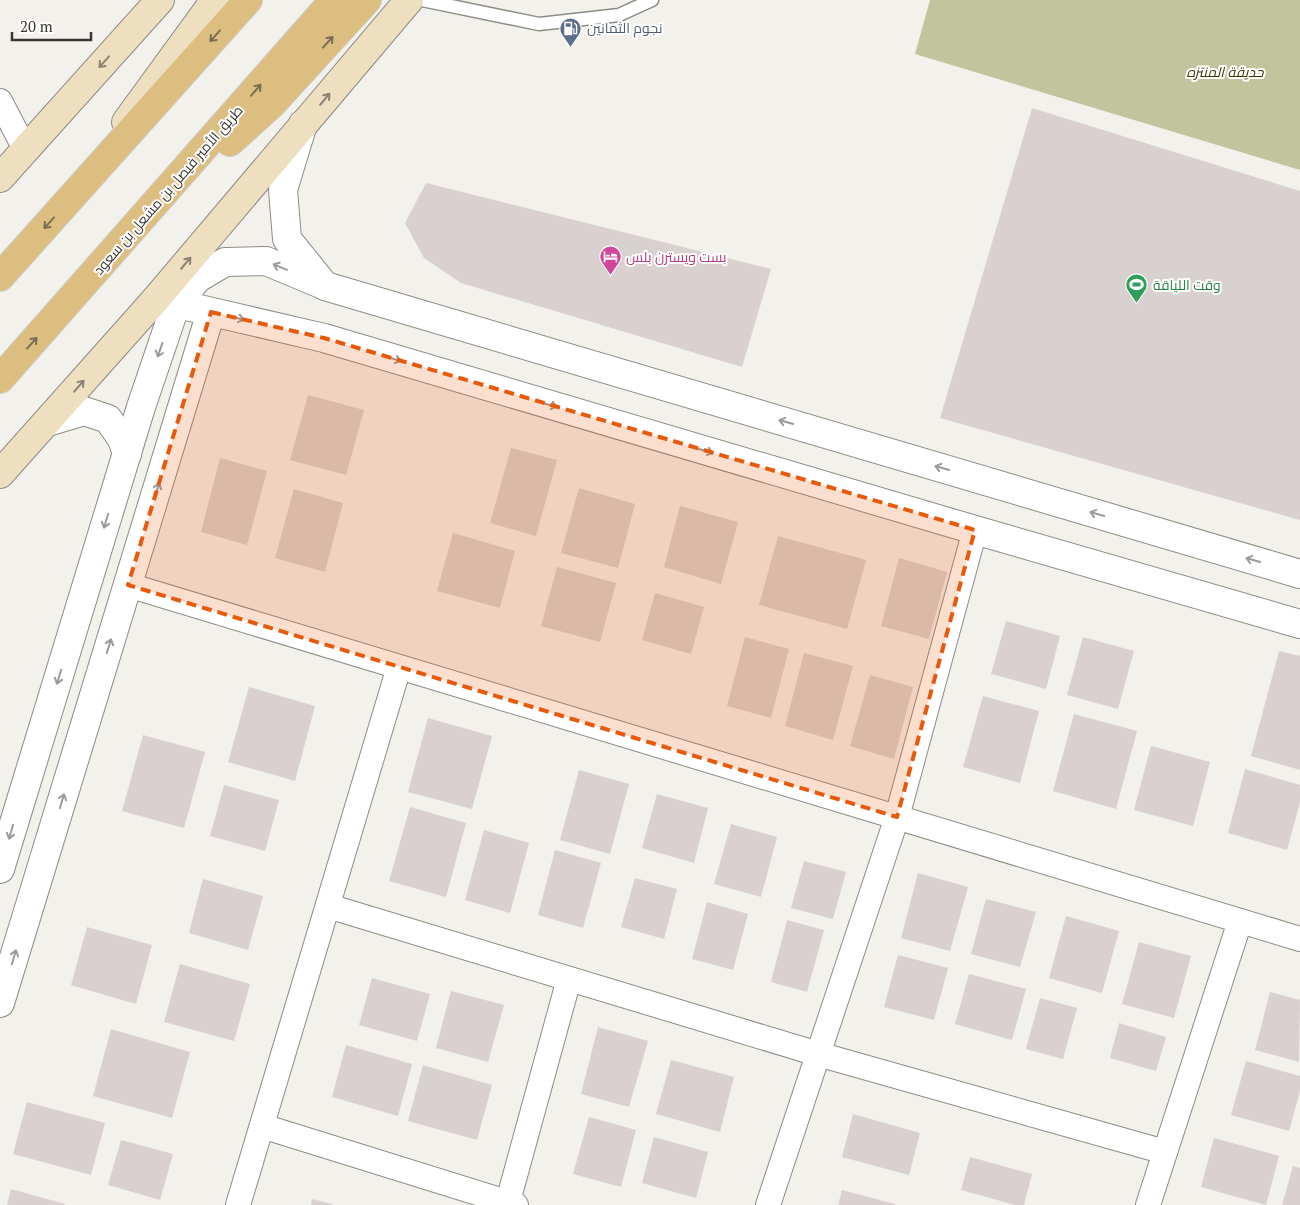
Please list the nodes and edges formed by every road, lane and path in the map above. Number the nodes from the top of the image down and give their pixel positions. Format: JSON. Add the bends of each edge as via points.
{"nodes":[{"id":1,"x":160,"y":0,"type":"edge"},
{"id":2,"x":215,"y":0,"type":"edge"},
{"id":3,"x":248,"y":0,"type":"edge"},
{"id":4,"x":334,"y":0,"type":"edge"},
{"id":5,"x":367,"y":0,"type":"edge"},
{"id":6,"x":409,"y":0,"type":"edge"},
{"id":7,"x":422,"y":0,"type":"edge"},
{"id":8,"x":652,"y":0,"type":"edge"},
{"id":9,"x":0,"y":101,"type":"edge"},
{"id":10,"x":304,"y":124,"type":"junction"},
{"id":11,"x":25,"y":149,"type":"junction"},
{"id":12,"x":0,"y":178,"type":"edge"},
{"id":13,"x":71,"y":198,"type":"junction"},
{"id":14,"x":129,"y":234,"type":"junction"},
{"id":15,"x":0,"y":277,"type":"edge"},
{"id":16,"x":325,"y":286,"type":"junction"},
{"id":17,"x":166,"y":301,"type":"junction"},
{"id":18,"x":211,"y":312,"type":"junction"},
{"id":19,"x":0,"y":379,"type":"edge"},
{"id":20,"x":47,"y":422,"type":"junction"},
{"id":21,"x":127,"y":454,"type":"junction"},
{"id":22,"x":0,"y":474,"type":"edge"},
{"id":23,"x":974,"y":530,"type":"junction"},
{"id":24,"x":1300,"y":574,"type":"edge"},
{"id":25,"x":128,"y":585,"type":"junction"},
{"id":26,"x":1300,"y":624,"type":"edge"},
{"id":27,"x":399,"y":667,"type":"junction"},
{"id":28,"x":897,"y":817,"type":"junction"},
{"id":29,"x":0,"y":869,"type":"edge"},
{"id":30,"x":328,"y":906,"type":"junction"},
{"id":31,"x":1240,"y":921,"type":"junction"},
{"id":32,"x":1300,"y":939,"type":"edge"},
{"id":33,"x":569,"y":978,"type":"junction"},
{"id":34,"x":0,"y":1003,"type":"edge"},
{"id":35,"x":818,"y":1054,"type":"junction"},
{"id":36,"x":262,"y":1126,"type":"junction"},
{"id":37,"x":1165,"y":1152,"type":"junction"},
{"id":38,"x":511,"y":1204,"type":"edge"},
{"id":39,"x":238,"y":1205,"type":"edge"},
{"id":40,"x":768,"y":1205,"type":"edge"},
{"id":41,"x":1148,"y":1205,"type":"edge"}],
"edges":[{"from":1,"to":11,"type":"main road","one_way":true},
{"from":2,"to":13,"type":"main road"},
{"from":3,"to":13,"type":"main road","one_way":true},
{"from":14,"to":4,"type":"main road","name":"طريق الأمير فيصل بن مشعل بن سعود","one_way":true},
{"from":14,"to":5,"type":"main road","one_way":true,"via":[[272,104]]},
{"from":10,"to":6,"type":"main road","one_way":true},
{"from":7,"to":8,"type":"lane","via":[[539,24],[619,15]]},
{"from":9,"to":11,"type":"street"},
{"from":10,"to":16,"type":"street","via":[[283,190],[287,239]]},
{"from":17,"to":10,"type":"main road","one_way":true},
{"from":11,"to":12,"type":"main road"},
{"from":13,"to":15,"type":"main road","one_way":true},
{"from":19,"to":14,"type":"main road","name":"طريق الأمير فيصل بن مشعل بن سعود","one_way":true},
{"from":16,"to":17,"type":"street","one_way":true,"via":[[266,261],[225,262]]},
{"from":24,"to":16,"type":"street","one_way":true},
{"from":17,"to":18,"type":"street"},
{"from":20,"to":17,"type":"main road","one_way":true},
{"from":17,"to":21,"type":"street","one_way":true,"via":[[144,398]]},
{"from":18,"to":23,"type":"street","one_way":true,"via":[[333,341]]},
{"from":25,"to":18,"type":"street","one_way":true},
{"from":20,"to":21,"type":"street","via":[[84,412],[108,420],[122,439]]},
{"from":20,"to":22,"type":"main road"},
{"from":21,"to":29,"type":"street","one_way":true},
{"from":23,"to":26,"type":"street"},
{"from":23,"to":28,"type":"street"},
{"from":25,"to":27,"type":"street"},
{"from":34,"to":25,"type":"street","one_way":true},
{"from":27,"to":28,"type":"street"},
{"from":27,"to":30,"type":"street"},
{"from":28,"to":31,"type":"street"},
{"from":28,"to":35,"type":"street"},
{"from":30,"to":33,"type":"street"},
{"from":30,"to":36,"type":"street"},
{"from":31,"to":32,"type":"street"},
{"from":31,"to":37,"type":"street"},
{"from":33,"to":35,"type":"street"},
{"from":33,"to":38,"type":"street"},
{"from":35,"to":37,"type":"street"},
{"from":35,"to":40,"type":"street"},
{"from":36,"to":38,"type":"street"},
{"from":36,"to":39,"type":"street"},
{"from":37,"to":41,"type":"street"}]}
